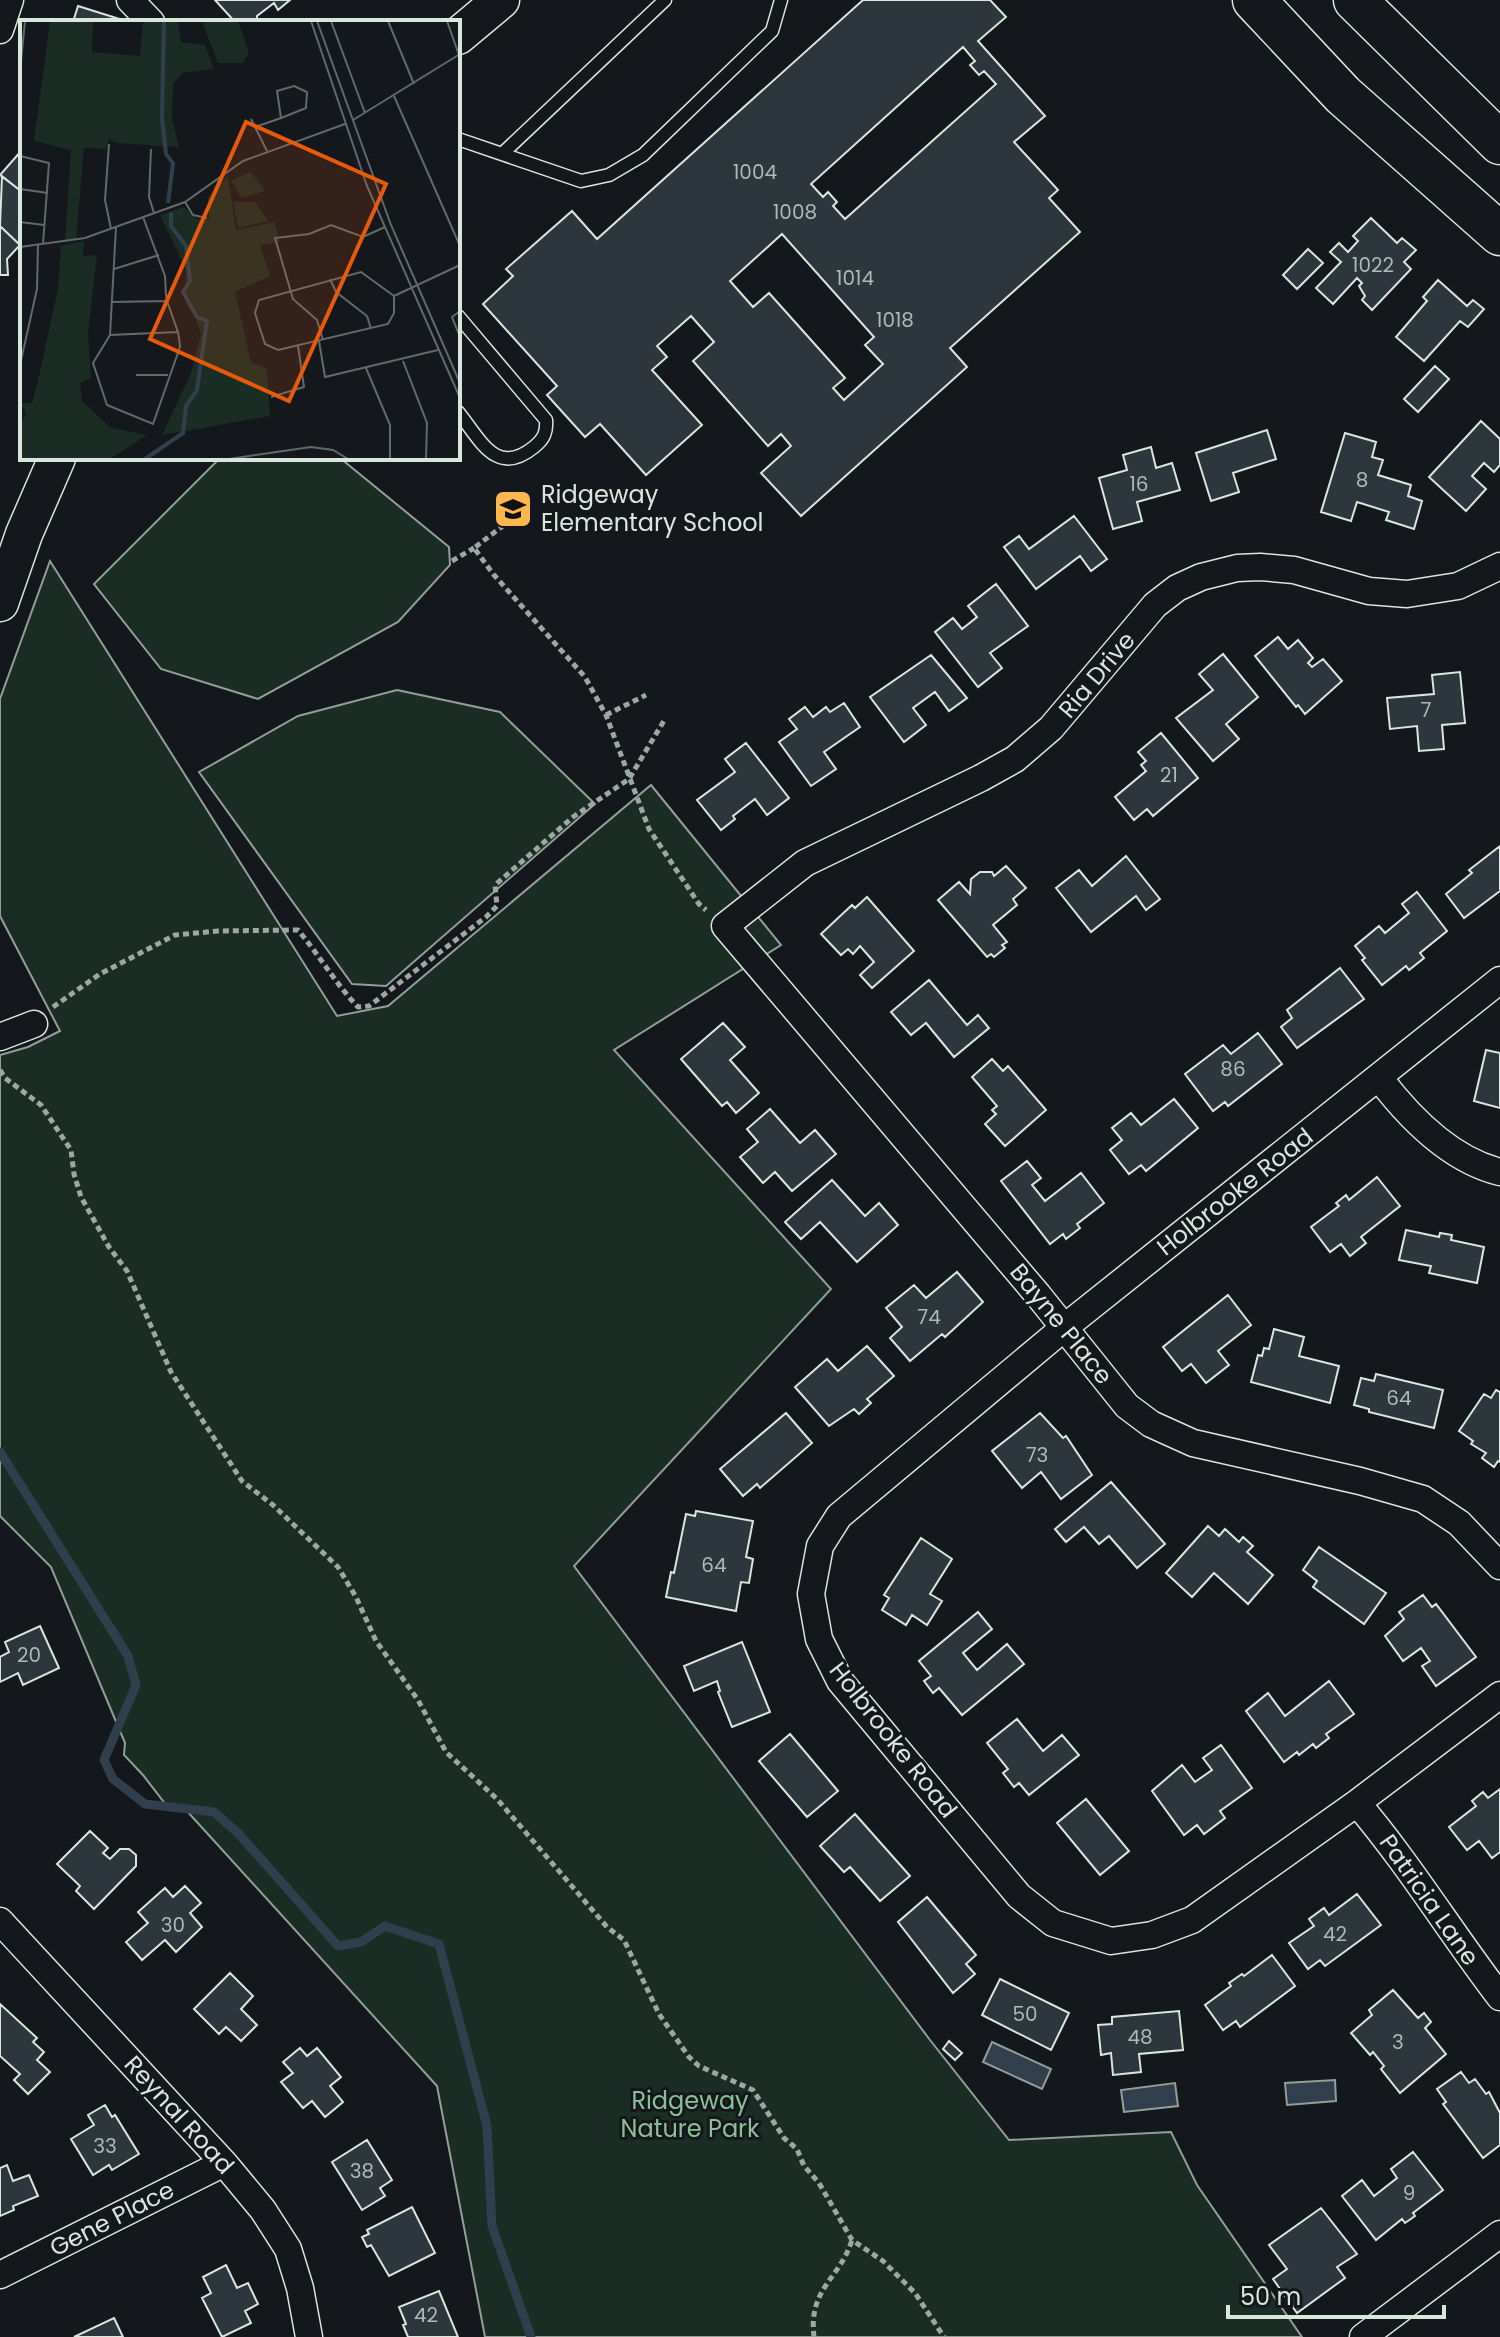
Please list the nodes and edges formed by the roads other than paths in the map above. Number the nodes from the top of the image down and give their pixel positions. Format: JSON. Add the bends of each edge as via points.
{"nodes":[{"id":1,"x":10,"y":0,"type":"edge"},
{"id":2,"x":130,"y":0,"type":"edge"},
{"id":3,"x":501,"y":0,"type":"edge"},
{"id":4,"x":665,"y":0,"type":"edge"},
{"id":5,"x":781,"y":0,"type":"edge"},
{"id":6,"x":1254,"y":0,"type":"edge"},
{"id":7,"x":1355,"y":0,"type":"edge"},
{"id":8,"x":149,"y":20,"type":"edge"},
{"id":9,"x":0,"y":30,"type":"edge"},
{"id":10,"x":460,"y":34,"type":"edge"},
{"id":11,"x":460,"y":140,"type":"edge"},
{"id":12,"x":1500,"y":143,"type":"edge"},
{"id":13,"x":502,"y":154,"type":"junction"},
{"id":14,"x":1500,"y":234,"type":"edge"},
{"id":15,"x":460,"y":318,"type":"edge"},
{"id":16,"x":460,"y":414,"type":"edge"},
{"id":17,"x":56,"y":460,"type":"edge"},
{"id":18,"x":1500,"y":566,"type":"edge"},
{"id":19,"x":0,"y":603,"type":"edge"},
{"id":20,"x":725,"y":926,"type":"joint"},
{"id":21,"x":1500,"y":980,"type":"edge"},
{"id":22,"x":34,"y":1024,"type":"road end"},
{"id":23,"x":0,"y":1037,"type":"edge"},
{"id":24,"x":1380,"y":1079,"type":"junction"},
{"id":25,"x":1500,"y":1172,"type":"edge"},
{"id":26,"x":1065,"y":1327,"type":"junction"},
{"id":27,"x":1500,"y":1566,"type":"edge"},
{"id":28,"x":1500,"y":1695,"type":"edge"},
{"id":29,"x":1357,"y":1803,"type":"junction"},
{"id":30,"x":0,"y":1922,"type":"edge"},
{"id":31,"x":1500,"y":1997,"type":"edge"},
{"id":32,"x":224,"y":2163,"type":"junction"},
{"id":33,"x":1500,"y":2234,"type":"edge"},
{"id":34,"x":0,"y":2275,"type":"edge"},
{"id":35,"x":309,"y":2337,"type":"edge"},
{"id":36,"x":1363,"y":2337,"type":"edge"}],
"edges":[{"from":1,"to":9,"type":"street"},
{"from":2,"to":8,"type":"street"},
{"from":3,"to":10,"type":"street"},
{"from":4,"to":13,"type":"lane"},
{"from":5,"to":13,"type":"lane","via":[[772,31],[643,155],[609,175],[581,181]]},
{"from":6,"to":14,"type":"main road","via":[[1343,95]]},
{"from":7,"to":12,"type":"main road"},
{"from":11,"to":13,"type":"lane"},
{"from":15,"to":16,"type":"lane","via":[[546,420],[547,432],[532,449],[510,461],[494,456]]},
{"from":17,"to":19,"type":"street"},
{"from":18,"to":20,"type":"street","name":"Ria Drive","via":[[1458,586],[1407,594],[1260,567],[1201,577],[1177,588],[1155,605],[1051,728],[1015,759],[805,863]]},
{"from":20,"to":26,"type":"street","name":"Bayne Place"},
{"from":21,"to":24,"type":"street","name":"Holbrooke Road"},
{"from":22,"to":23,"type":"street"},
{"from":24,"to":25,"type":"street","via":[[1430,1135]]},
{"from":24,"to":26,"type":"street","name":"Holbrooke Road"},
{"from":26,"to":27,"type":"street","name":"Bayne Place","via":[[1127,1406],[1151,1424],[1193,1443],[1423,1499],[1459,1523]]},
{"from":26,"to":29,"type":"street","name":"Holbrooke Road","via":[[839,1516],[820,1546],[811,1594],[819,1639],[840,1681],[1019,1896],[1053,1923],[1111,1941],[1152,1935],[1192,1920]]},
{"from":28,"to":29,"type":"street","name":"Holbrooke Road"},
{"from":29,"to":31,"type":"street","name":"Patricia Lane"},
{"from":30,"to":32,"type":"street","name":"Reynal Road"},
{"from":32,"to":34,"type":"street","name":"Gene Place"},
{"from":32,"to":35,"type":"street","name":"Reynal Road","via":[[288,2249]]},
{"from":33,"to":36,"type":"street"}]}
